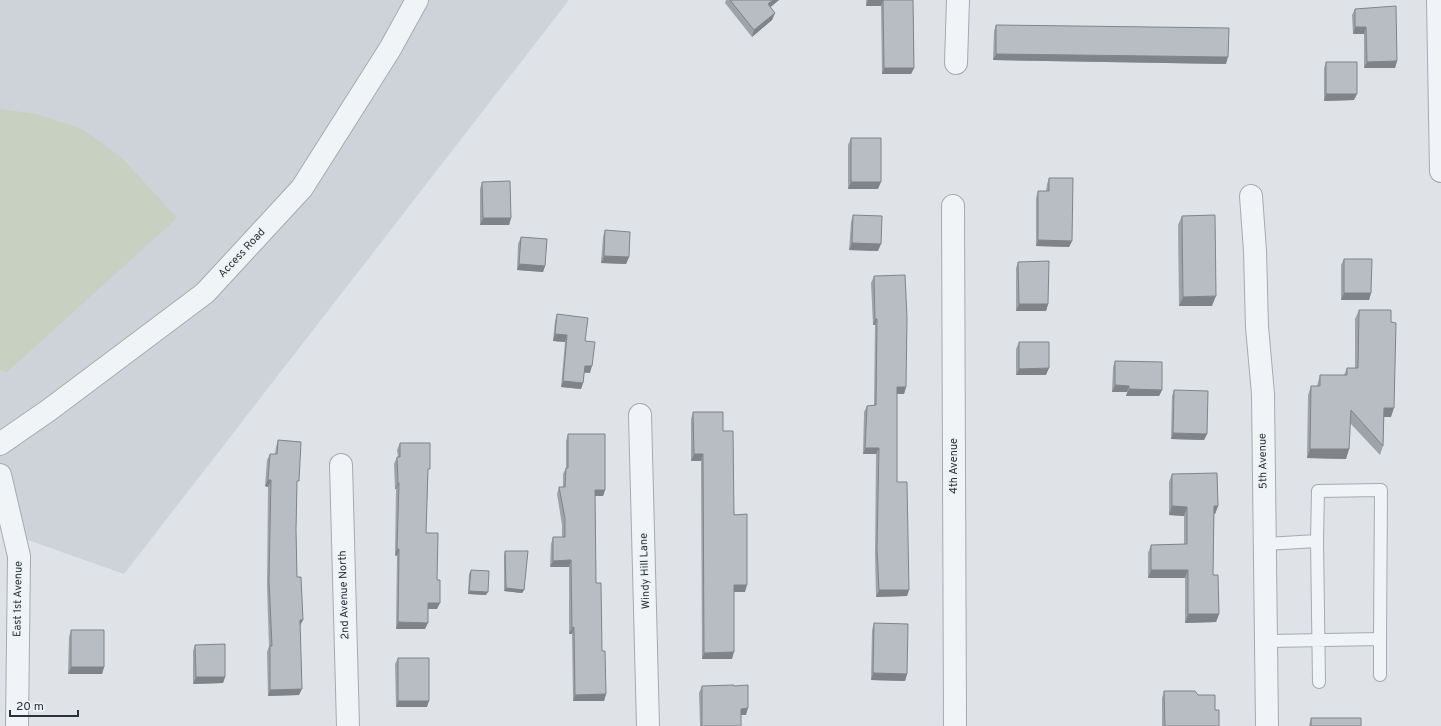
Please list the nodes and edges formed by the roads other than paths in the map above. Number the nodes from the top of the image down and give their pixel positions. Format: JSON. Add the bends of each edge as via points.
{"nodes":[{"id":1,"x":417,"y":0,"type":"edge"},
{"id":2,"x":958,"y":0,"type":"edge"},
{"id":3,"x":1438,"y":0,"type":"edge"},
{"id":4,"x":956,"y":63,"type":"dead end"},
{"id":5,"x":1441,"y":171,"type":"edge"},
{"id":6,"x":1250,"y":196,"type":"dead end"},
{"id":7,"x":954,"y":206,"type":"dead end"},
{"id":8,"x":640,"y":416,"type":"dead end"},
{"id":9,"x":0,"y":444,"type":"edge"},
{"id":10,"x":341,"y":465,"type":"dead end"},
{"id":11,"x":0,"y":475,"type":"edge"},
{"id":12,"x":1317,"y":541,"type":"junction"},
{"id":13,"x":1264,"y":544,"type":"junction"},
{"id":14,"x":1318,"y":639,"type":"junction"},
{"id":15,"x":1380,"y":639,"type":"junction"},
{"id":16,"x":1266,"y":641,"type":"junction"},
{"id":17,"x":1380,"y":674,"type":"dead end"},
{"id":18,"x":1319,"y":682,"type":"dead end"},
{"id":19,"x":17,"y":726,"type":"edge"},
{"id":20,"x":348,"y":726,"type":"edge"},
{"id":21,"x":648,"y":726,"type":"edge"},
{"id":22,"x":955,"y":726,"type":"edge"},
{"id":23,"x":1267,"y":726,"type":"edge"}],
"edges":[{"from":1,"to":9,"type":"street","name":"Access Road","via":[[390,49],[302,188],[205,293]]},
{"from":2,"to":4,"type":"street"},
{"from":3,"to":5,"type":"street"},
{"from":6,"to":13,"type":"street","name":"5th Avenue","via":[[1262,394]]},
{"from":7,"to":22,"type":"street","name":"4th Avenue"},
{"from":8,"to":21,"type":"street","name":"Windy Hill Lane"},
{"from":10,"to":20,"type":"street","name":"2nd Avenue North"},
{"from":11,"to":19,"type":"street","name":"East 1st Avenue","via":[[19,556]]},
{"from":12,"to":13,"type":"lane"},
{"from":12,"to":14,"type":"lane"},
{"from":12,"to":15,"type":"lane","via":[[1318,491],[1381,490]]},
{"from":13,"to":16,"type":"street","name":"5th Avenue"},
{"from":14,"to":15,"type":"lane"},
{"from":14,"to":16,"type":"lane"},
{"from":14,"to":18,"type":"lane"},
{"from":15,"to":17,"type":"lane"},
{"from":16,"to":23,"type":"street","name":"5th Avenue"}]}
